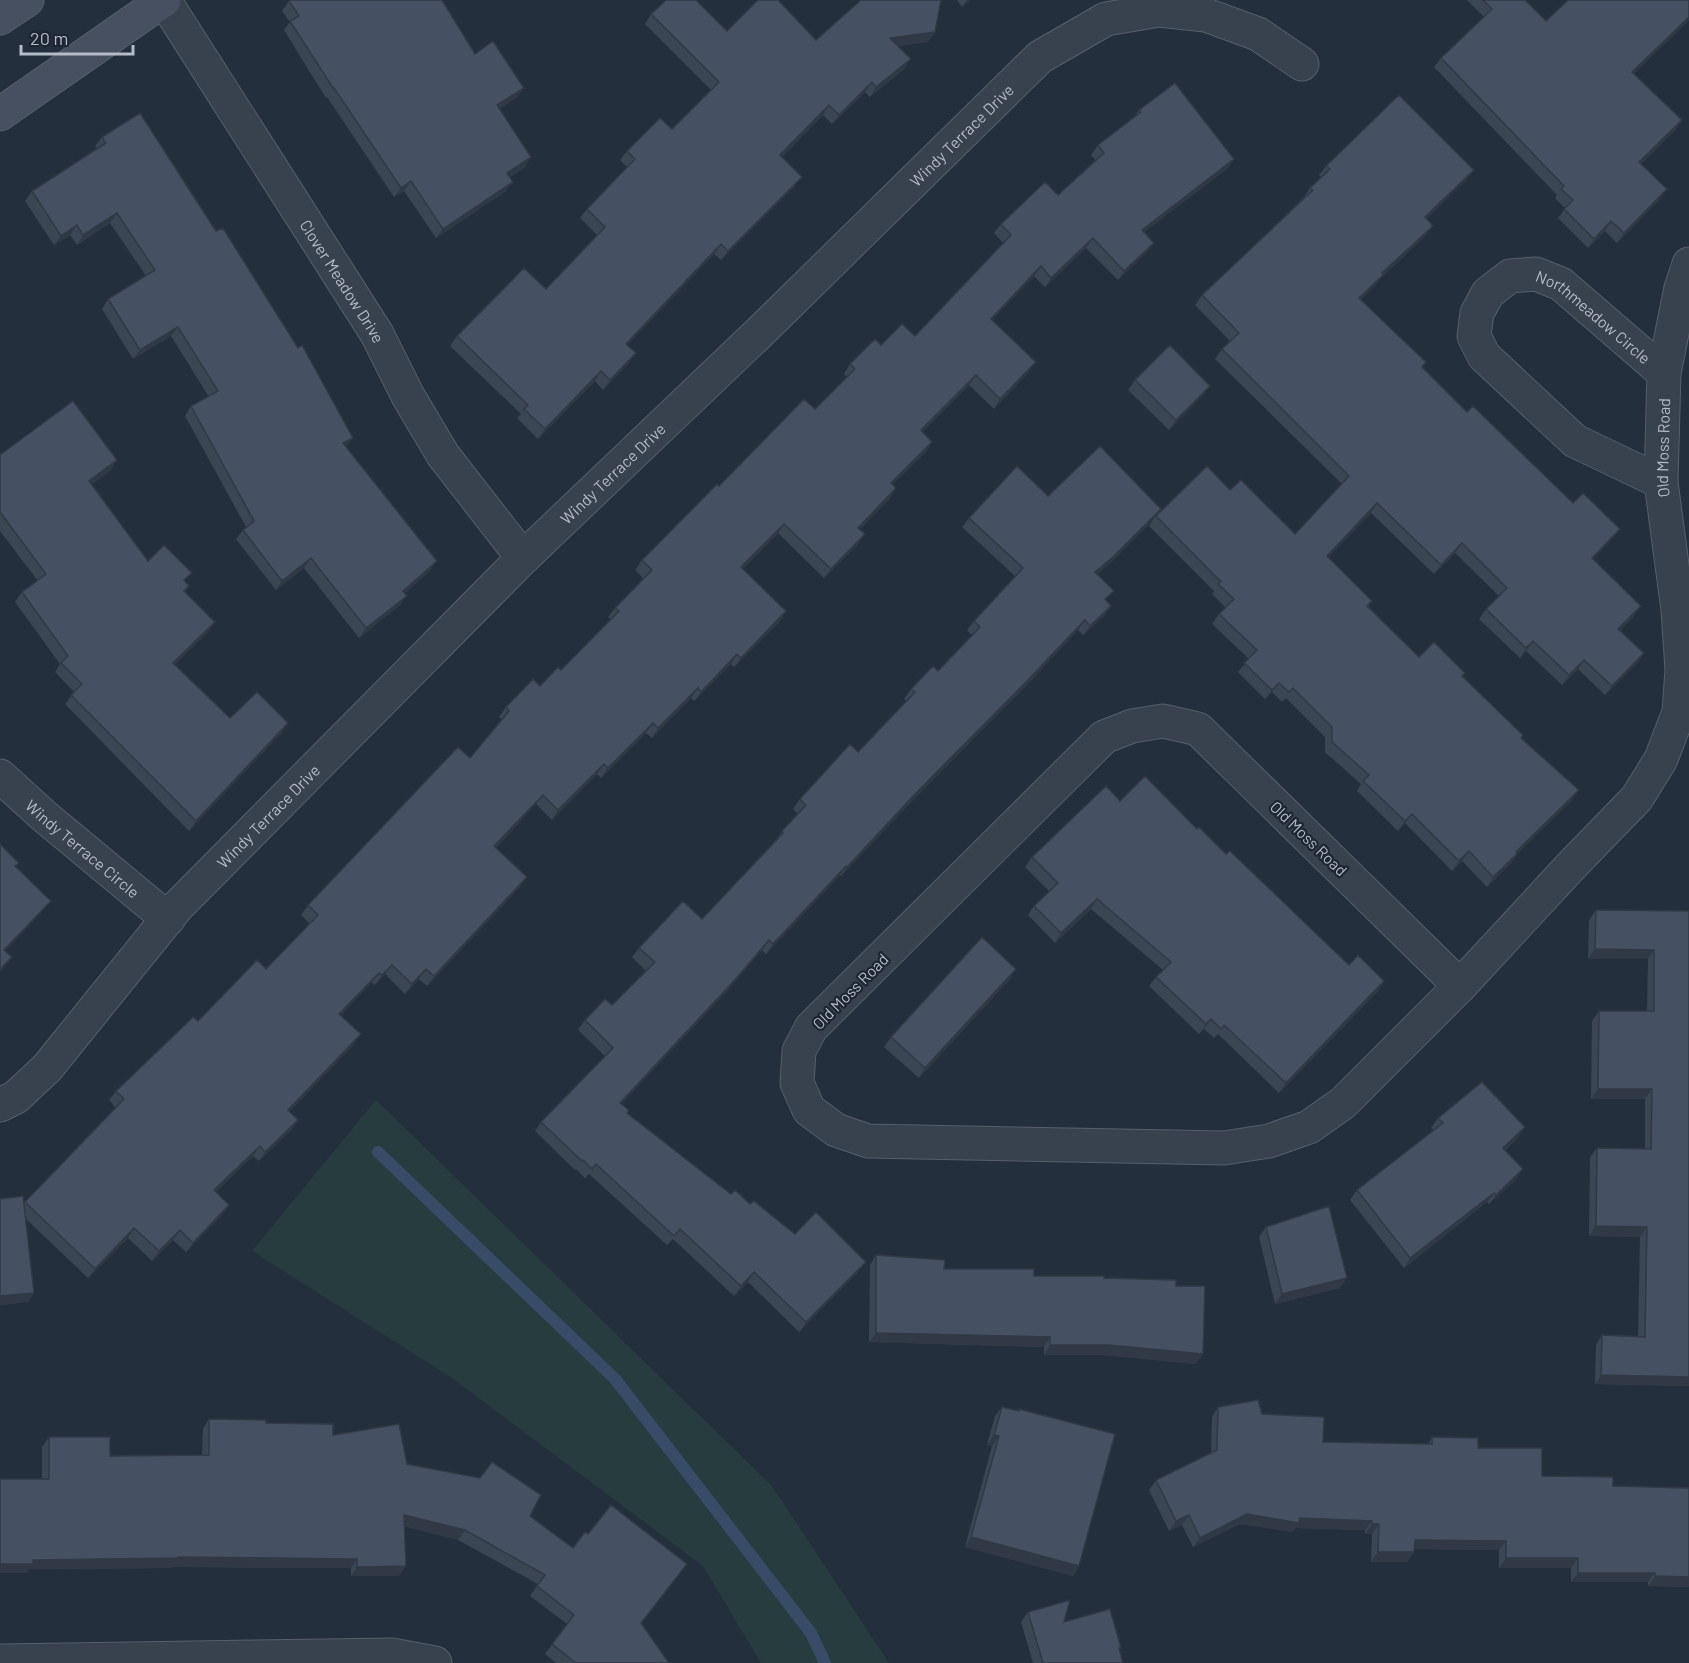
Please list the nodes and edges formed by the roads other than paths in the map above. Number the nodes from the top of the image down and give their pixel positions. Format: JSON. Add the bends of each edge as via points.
{"nodes":[{"id":1,"x":27,"y":0,"type":"edge"},
{"id":2,"x":164,"y":0,"type":"edge"},
{"id":3,"x":0,"y":18,"type":"edge"},
{"id":4,"x":1302,"y":64,"type":"dead end"},
{"id":5,"x":0,"y":114,"type":"edge"},
{"id":6,"x":1689,"y":264,"type":"edge"},
{"id":7,"x":1664,"y":373,"type":"junction"},
{"id":8,"x":1661,"y":482,"type":"junction"},
{"id":9,"x":523,"y":558,"type":"junction"},
{"id":10,"x":1684,"y":715,"type":"edge"},
{"id":11,"x":0,"y":776,"type":"edge"},
{"id":12,"x":168,"y":919,"type":"junction"},
{"id":13,"x":1460,"y":986,"type":"junction"},
{"id":14,"x":0,"y":1105,"type":"edge"},
{"id":15,"x":0,"y":1660,"type":"edge"},
{"id":16,"x":435,"y":1663,"type":"edge"}],
"edges":[{"from":1,"to":3,"type":"main road"},
{"from":2,"to":5,"type":"main road"},
{"from":2,"to":9,"type":"street","name":"Clover Meadow Drive","via":[[377,334],[443,455]]},
{"from":4,"to":9,"type":"street","name":"Windy Terrace Drive","via":[[1258,34],[1206,15],[1159,10],[1107,19],[1040,57]]},
{"from":6,"to":7,"type":"street","name":"Old Moss Road"},
{"from":7,"to":8,"type":"street","name":"Old Moss Road"},
{"from":7,"to":8,"type":"street","name":"Northmeadow Circle","via":[[1561,284],[1536,274],[1509,276],[1488,293],[1477,313],[1474,336],[1484,356],[1575,441]]},
{"from":8,"to":10,"type":"street","name":"Old Moss Road","via":[[1678,610]]},
{"from":9,"to":12,"type":"street","name":"Windy Terrace Drive"},
{"from":10,"to":13,"type":"street","name":"Old Moss Road","via":[[1638,798]]},
{"from":11,"to":12,"type":"street","name":"Windy Terrace Circle"},
{"from":12,"to":14,"type":"street","name":"Windy Terrace Drive","via":[[47,1068],[16,1097]]},
{"from":13,"to":13,"type":"street","name":"Old Moss Road","via":[[1198,729],[1163,721],[1132,726],[1104,737],[811,1028],[799,1051],[796,1083],[809,1110],[836,1130],[868,1141],[1224,1148],[1269,1141],[1309,1127],[1343,1103]]},
{"from":15,"to":16,"type":"street","via":[[393,1655]]}]}
